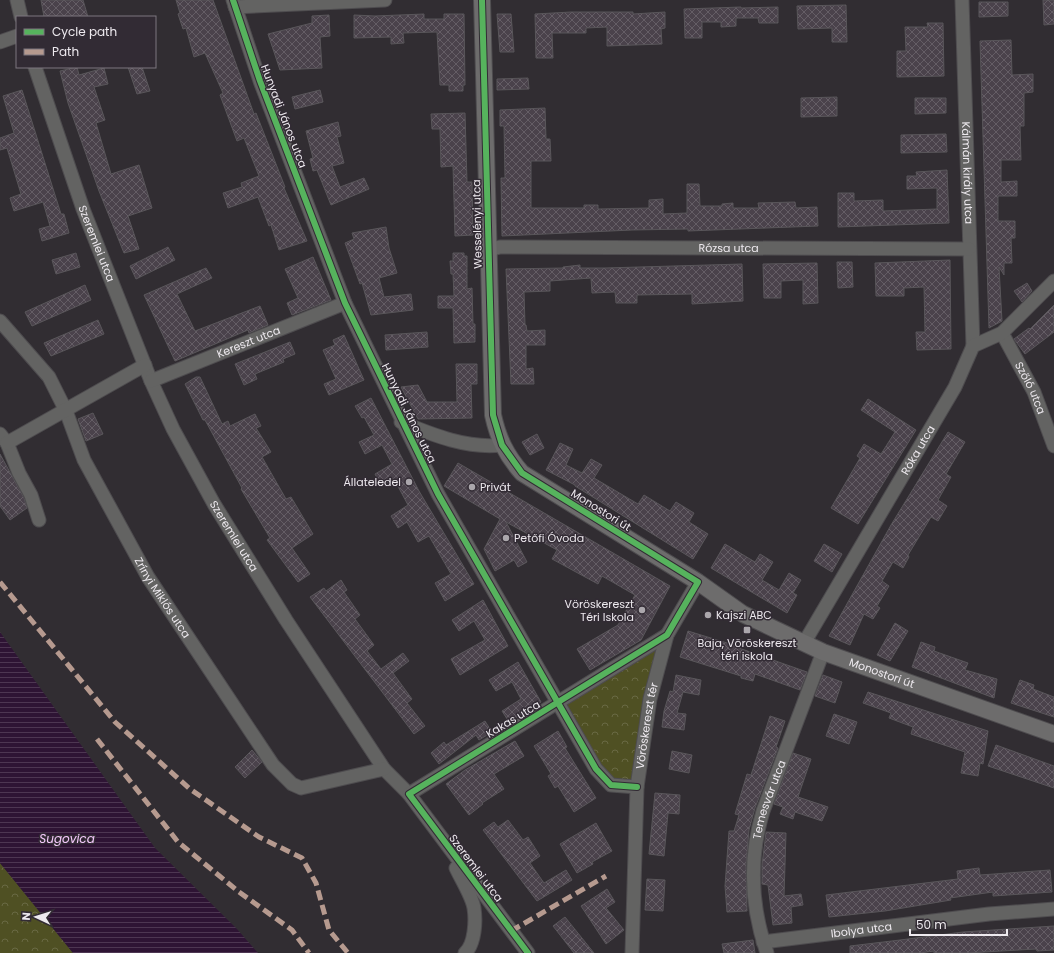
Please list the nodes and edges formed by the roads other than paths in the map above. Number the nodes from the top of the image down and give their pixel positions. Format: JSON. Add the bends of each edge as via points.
{"nodes":[{"id":1,"x":17,"y":0,"type":"edge"},
{"id":2,"x":385,"y":0,"type":"edge"},
{"id":3,"x":482,"y":0,"type":"edge"},
{"id":4,"x":962,"y":0,"type":"edge"},
{"id":5,"x":234,"y":3,"type":"edge"},
{"id":6,"x":22,"y":16,"type":"edge"},
{"id":7,"x":16,"y":36,"type":"edge"},
{"id":8,"x":0,"y":42,"type":"edge"},
{"id":9,"x":35,"y":68,"type":"edge"},
{"id":10,"x":969,"y":249,"type":"junction"},
{"id":11,"x":488,"y":250,"type":"junction"},
{"id":12,"x":1054,"y":281,"type":"edge"},
{"id":13,"x":345,"y":303,"type":"junction"},
{"id":14,"x":0,"y":321,"type":"edge"},
{"id":15,"x":1002,"y":333,"type":"junction"},
{"id":16,"x":973,"y":346,"type":"junction"},
{"id":17,"x":145,"y":365,"type":"junction"},
{"id":18,"x":151,"y":381,"type":"junction"},
{"id":19,"x":66,"y":410,"type":"junction"},
{"id":20,"x":401,"y":422,"type":"junction"},
{"id":21,"x":3,"y":438,"type":"edge"},
{"id":22,"x":502,"y":445,"type":"junction"},
{"id":23,"x":1054,"y":446,"type":"edge"},
{"id":24,"x":39,"y":520,"type":"dead end"},
{"id":25,"x":698,"y":582,"type":"junction"},
{"id":26,"x":667,"y":635,"type":"junction"},
{"id":27,"x":804,"y":643,"type":"junction"},
{"id":28,"x":823,"y":652,"type":"junction"},
{"id":29,"x":558,"y":703,"type":"junction"},
{"id":30,"x":1054,"y":734,"type":"edge"},
{"id":31,"x":384,"y":769,"type":"junction"},
{"id":32,"x":637,"y":787,"type":"junction"},
{"id":33,"x":409,"y":794,"type":"junction"},
{"id":34,"x":445,"y":844,"type":"junction"},
{"id":35,"x":1054,"y":909,"type":"edge"},
{"id":36,"x":765,"y":948,"type":"edge"},
{"id":37,"x":465,"y":953,"type":"edge"},
{"id":38,"x":528,"y":953,"type":"edge"},
{"id":39,"x":632,"y":953,"type":"edge"}],
"edges":[{"from":1,"to":6,"type":"street"},
{"from":2,"to":5,"type":"street"},
{"from":3,"to":11,"type":"main road","name":"Wesselényi utca"},
{"from":4,"to":10,"type":"street","name":"Kálmán király utca"},
{"from":5,"to":13,"type":"street","name":"Hunyadi János utca","via":[[260,81]]},
{"from":7,"to":8,"type":"street"},
{"from":9,"to":17,"type":"street","name":"Szeremlei utca","via":[[83,209]]},
{"from":10,"to":11,"type":"street","name":"Rózsa utca","via":[[500,247]]},
{"from":10,"to":16,"type":"street","name":"Kálmán király utca"},
{"from":11,"to":22,"type":"main road","name":"Wesselényi utca","via":[[493,414]]},
{"from":12,"to":15,"type":"street"},
{"from":13,"to":18,"type":"street","name":"Kereszt utca"},
{"from":13,"to":20,"type":"street","name":"Hunyadi János utca"},
{"from":14,"to":19,"type":"street","name":"Zrínyi Miklós utca","via":[[49,377]]},
{"from":15,"to":16,"type":"street"},
{"from":15,"to":23,"type":"street","name":"Szőlő utca","via":[[1034,392]]},
{"from":16,"to":27,"type":"street","name":"Róka utca","via":[[955,387]]},
{"from":17,"to":18,"type":"street","name":"Szeremlei utca"},
{"from":17,"to":19,"type":"street"},
{"from":18,"to":31,"type":"street","name":"Szeremlei utca","via":[[173,429],[214,504],[286,620]]},
{"from":19,"to":21,"type":"street"},
{"from":19,"to":31,"type":"street","name":"Zrínyi Miklós utca","via":[[84,460],[148,577],[273,765],[292,784],[301,788]]},
{"from":20,"to":22,"type":"street","via":[[439,437],[489,447]]},
{"from":20,"to":29,"type":"street","name":"Hunyadi János utca","via":[[441,501]]},
{"from":21,"to":24,"type":"street","via":[[31,495]]},
{"from":22,"to":25,"type":"main road","name":"Monostori út","via":[[522,473]]},
{"from":25,"to":26,"type":"street","name":"Vöröskereszt tér"},
{"from":25,"to":27,"type":"main road","name":"Monostori út","via":[[743,614]]},
{"from":26,"to":29,"type":"street","name":"Kakas utca"},
{"from":26,"to":32,"type":"street","name":"Vöröskereszt tér","via":[[650,699]]},
{"from":27,"to":28,"type":"main road","name":"Monostori út"},
{"from":28,"to":30,"type":"main road","name":"Monostori út"},
{"from":28,"to":36,"type":"street","name":"Temesvár utca","via":[[757,832],[753,863],[754,892]]},
{"from":29,"to":32,"type":"street","name":"Hunyadi János utca","via":[[596,769],[611,785]]},
{"from":29,"to":33,"type":"street","name":"Kakas utca"},
{"from":31,"to":33,"type":"street","name":"Szeremlei utca"},
{"from":32,"to":39,"type":"street","name":"Vöröskereszt tér"},
{"from":33,"to":34,"type":"street","name":"Szeremlei utca"},
{"from":34,"to":37,"type":"street","via":[[474,907],[474,931],[469,949]]},
{"from":34,"to":38,"type":"street","name":"Szeremlei utca"},
{"from":35,"to":36,"type":"street","name":"Ibolya utca","via":[[989,914]]}]}
